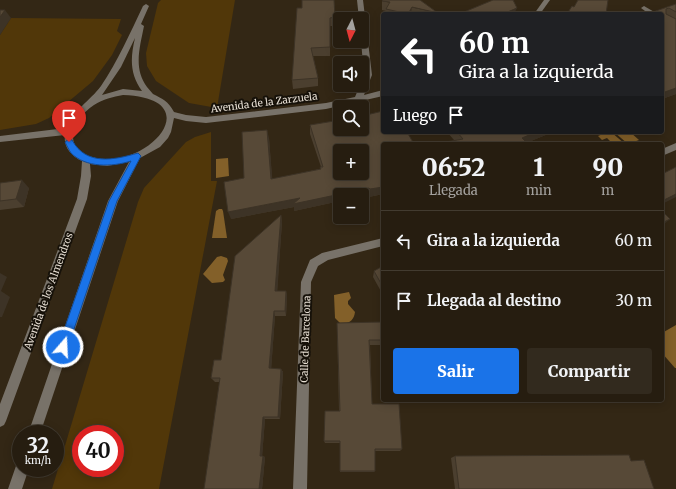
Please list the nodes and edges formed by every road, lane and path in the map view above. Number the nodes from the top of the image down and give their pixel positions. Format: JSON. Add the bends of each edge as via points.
{"nodes":[{"id":1,"x":360,"y":0,"type":"edge"},
{"id":2,"x":546,"y":0,"type":"edge"},
{"id":3,"x":147,"y":3,"type":"edge"},
{"id":4,"x":644,"y":8,"type":"dead end"},
{"id":5,"x":538,"y":12,"type":"edge"},
{"id":6,"x":651,"y":12,"type":"edge"},
{"id":7,"x":148,"y":93,"type":"junction"},
{"id":8,"x":381,"y":94,"type":"edge"},
{"id":9,"x":358,"y":99,"type":"junction"},
{"id":10,"x":91,"y":103,"type":"junction"},
{"id":11,"x":171,"y":114,"type":"junction"},
{"id":12,"x":69,"y":131,"type":"junction"},
{"id":13,"x":0,"y":139,"type":"edge"},
{"id":14,"x":676,"y":146,"type":"edge"},
{"id":15,"x":664,"y":152,"type":"edge"},
{"id":16,"x":138,"y":156,"type":"junction"},
{"id":17,"x":86,"y":159,"type":"junction"},
{"id":18,"x":381,"y":242,"type":"edge"},
{"id":19,"x":0,"y":421,"type":"edge"},
{"id":20,"x":37,"y":425,"type":"edge"},
{"id":21,"x":19,"y":477,"type":"edge"},
{"id":22,"x":15,"y":489,"type":"edge"},
{"id":23,"x":300,"y":489,"type":"edge"}],
"edges":[{"from":1,"to":9,"type":"street","via":[[368,75]]},
{"from":2,"to":5,"type":"street"},
{"from":3,"to":7,"type":"street","via":[[134,72]]},
{"from":3,"to":10,"type":"street","via":[[113,76]]},
{"from":4,"to":6,"type":"street"},
{"from":7,"to":10,"type":"street","via":[[123,92]]},
{"from":7,"to":11,"type":"street","via":[[160,99]]},
{"from":8,"to":9,"type":"street","name":"Avenida de la Zarzuela"},
{"from":9,"to":11,"type":"street","name":"Avenida de la Zarzuela","via":[[326,106],[206,120]]},
{"from":10,"to":12,"type":"street","via":[[77,115]]},
{"from":11,"to":16,"type":"street","via":[[166,135]]},
{"from":12,"to":13,"type":"street"},
{"from":12,"to":17,"type":"street","via":[[69,142],[74,151]]},
{"from":14,"to":15,"type":"street"},
{"from":16,"to":17,"type":"street","via":[[121,161],[102,162]]},
{"from":16,"to":20,"type":"street","via":[[113,201]]},
{"from":17,"to":19,"type":"street","name":"Avenida de los Almendros","via":[[82,199]]},
{"from":18,"to":23,"type":"street","name":"Calle de Barcelona","via":[[326,256],[314,263],[306,282]]},
{"from":21,"to":22,"type":"street"}]}
